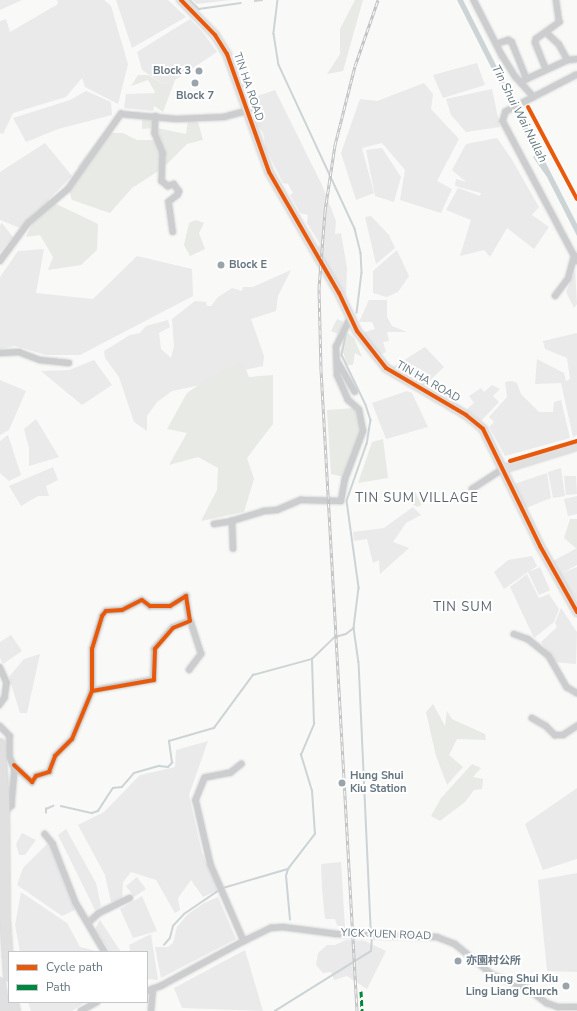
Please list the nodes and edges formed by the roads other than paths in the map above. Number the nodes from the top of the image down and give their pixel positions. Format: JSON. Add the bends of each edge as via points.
{"nodes":[{"id":1,"x":181,"y":0,"type":"edge"},
{"id":2,"x":474,"y":0,"type":"edge"},
{"id":3,"x":556,"y":0,"type":"edge"},
{"id":4,"x":547,"y":32,"type":"junction"},
{"id":5,"x":496,"y":44,"type":"junction"},
{"id":6,"x":577,"y":59,"type":"edge"},
{"id":7,"x":568,"y":60,"type":"junction"},
{"id":8,"x":546,"y":70,"type":"junction"},
{"id":9,"x":577,"y":75,"type":"edge"},
{"id":10,"x":527,"y":79,"type":"junction"},
{"id":11,"x":520,"y":82,"type":"junction"},
{"id":12,"x":534,"y":97,"type":"junction"},
{"id":13,"x":246,"y":110,"type":"junction"},
{"id":14,"x":156,"y":116,"type":"junction"},
{"id":15,"x":173,"y":232,"type":"dead end"},
{"id":16,"x":576,"y":258,"type":"edge"},
{"id":17,"x":0,"y":261,"type":"edge"},
{"id":18,"x":555,"y":296,"type":"dead end"},
{"id":19,"x":352,"y":318,"type":"junction"},
{"id":20,"x":0,"y":353,"type":"edge"},
{"id":21,"x":338,"y":362,"type":"junction"},
{"id":22,"x":69,"y":363,"type":"dead end"},
{"id":23,"x":356,"y":392,"type":"dead end"},
{"id":24,"x":577,"y":447,"type":"edge"},
{"id":25,"x":503,"y":469,"type":"junction"},
{"id":26,"x":472,"y":489,"type":"dead end"},
{"id":27,"x":232,"y":521,"type":"junction"},
{"id":28,"x":214,"y":524,"type":"dead end"},
{"id":29,"x":232,"y":549,"type":"dead end"},
{"id":30,"x":577,"y":612,"type":"edge"},
{"id":31,"x":190,"y":621,"type":"junction"},
{"id":32,"x":514,"y":634,"type":"dead end"},
{"id":33,"x":0,"y":667,"type":"edge"},
{"id":34,"x":189,"y":670,"type":"dead end"},
{"id":35,"x":92,"y":691,"type":"junction"},
{"id":36,"x":577,"y":693,"type":"edge"},
{"id":37,"x":0,"y":705,"type":"edge"},
{"id":38,"x":532,"y":718,"type":"dead end"},
{"id":39,"x":0,"y":726,"type":"edge"},
{"id":40,"x":577,"y":726,"type":"edge"},
{"id":41,"x":0,"y":744,"type":"edge"},
{"id":42,"x":10,"y":757,"type":"junction"},
{"id":43,"x":0,"y":758,"type":"edge"},
{"id":44,"x":242,"y":764,"type":"dead end"},
{"id":45,"x":14,"y":765,"type":"junction"},
{"id":46,"x":0,"y":818,"type":"edge"},
{"id":47,"x":45,"y":834,"type":"dead end"},
{"id":48,"x":130,"y":898,"type":"dead end"},
{"id":49,"x":88,"y":923,"type":"junction"},
{"id":50,"x":244,"y":941,"type":"junction"},
{"id":51,"x":104,"y":951,"type":"edge"},
{"id":52,"x":8,"y":962,"type":"edge"},
{"id":53,"x":0,"y":983,"type":"edge"},
{"id":54,"x":153,"y":989,"type":"junction"},
{"id":55,"x":148,"y":991,"type":"edge"},
{"id":56,"x":95,"y":1003,"type":"edge"},
{"id":57,"x":577,"y":1007,"type":"edge"},
{"id":58,"x":5,"y":1011,"type":"edge"},
{"id":59,"x":81,"y":1011,"type":"edge"},
{"id":60,"x":151,"y":1011,"type":"edge"},
{"id":61,"x":577,"y":1011,"type":"edge"}],
"edges":[{"from":1,"to":13,"type":"street","name":"TIN HA ROAD","via":[[221,44]]},
{"from":2,"to":5,"type":"street"},
{"from":3,"to":4,"type":"street","via":[[559,22]]},
{"from":4,"to":7,"type":"street","via":[[560,44]]},
{"from":4,"to":8,"type":"street","via":[[536,39],[535,43]]},
{"from":5,"to":10,"type":"street","via":[[508,40],[512,42]]},
{"from":5,"to":11,"type":"street"},
{"from":6,"to":7,"type":"street"},
{"from":7,"to":8,"type":"street"},
{"from":8,"to":10,"type":"street"},
{"from":9,"to":12,"type":"street"},
{"from":10,"to":11,"type":"street"},
{"from":11,"to":12,"type":"street"},
{"from":12,"to":16,"type":"street","via":[[504,115],[505,127]]},
{"from":13,"to":14,"type":"street","via":[[212,118],[176,119]]},
{"from":13,"to":19,"type":"street","name":"TIN HA ROAD","via":[[269,172]]},
{"from":14,"to":15,"type":"street","via":[[155,134],[163,153],[162,181],[168,186],[174,184],[179,190],[178,196],[169,202]]},
{"from":14,"to":17,"type":"street","via":[[121,114],[68,189],[28,223]]},
{"from":16,"to":18,"type":"street","via":[[568,279]]},
{"from":19,"to":21,"type":"street","via":[[338,341]]},
{"from":19,"to":25,"type":"street","name":"TIN HA ROAD","via":[[357,331],[377,359],[394,374],[478,423]]},
{"from":20,"to":22,"type":"street","via":[[19,352],[40,360]]},
{"from":21,"to":23,"type":"street"},
{"from":21,"to":27,"type":"street","via":[[339,379],[348,400],[359,410],[363,431],[345,479],[341,501],[301,500],[277,510],[264,511]]},
{"from":24,"to":25,"type":"street"},
{"from":25,"to":26,"type":"street"},
{"from":25,"to":30,"type":"street","name":"TIN HA ROAD","via":[[540,546]]},
{"from":27,"to":28,"type":"street"},
{"from":27,"to":29,"type":"street"},
{"from":31,"to":34,"type":"street","via":[[201,654]]},
{"from":31,"to":35,"type":"street","via":[[173,628],[155,649],[154,680]]},
{"from":31,"to":35,"type":"street","via":[[186,596],[170,606],[150,606],[142,600],[122,610],[106,611],[102,616],[92,649]]},
{"from":32,"to":36,"type":"street","via":[[528,639],[549,656],[567,687]]},
{"from":33,"to":37,"type":"street","via":[[7,683],[5,698]]},
{"from":35,"to":45,"type":"street","via":[[72,740],[55,756],[49,772],[36,776],[32,782]]},
{"from":38,"to":40,"type":"street","via":[[555,735],[563,735]]},
{"from":39,"to":42,"type":"street","via":[[10,736]]},
{"from":41,"to":52,"type":"highway","bridge":true},
{"from":42,"to":43,"type":"street"},
{"from":42,"to":45,"type":"street"},
{"from":44,"to":50,"type":"street","via":[[231,773],[205,778],[196,800],[211,865]]},
{"from":45,"to":46,"type":"street","via":[[12,806]]},
{"from":47,"to":49,"type":"street","via":[[53,844],[66,882]]},
{"from":48,"to":49,"type":"street","via":[[99,913]]},
{"from":49,"to":51,"type":"street"},
{"from":50,"to":54,"type":"street","name":"YICK YUEN ROAD"},
{"from":50,"to":57,"type":"street","name":"YICK YUEN ROAD","via":[[271,928],[294,928],[337,934],[437,936],[459,946],[493,975],[527,988],[547,1003]]},
{"from":53,"to":58,"type":"highway"},
{"from":54,"to":55,"type":"street","name":"YICK YUEN ROAD"},
{"from":54,"to":60,"type":"street"},
{"from":56,"to":59,"type":"street"},
{"from":57,"to":61,"type":"street"}]}
